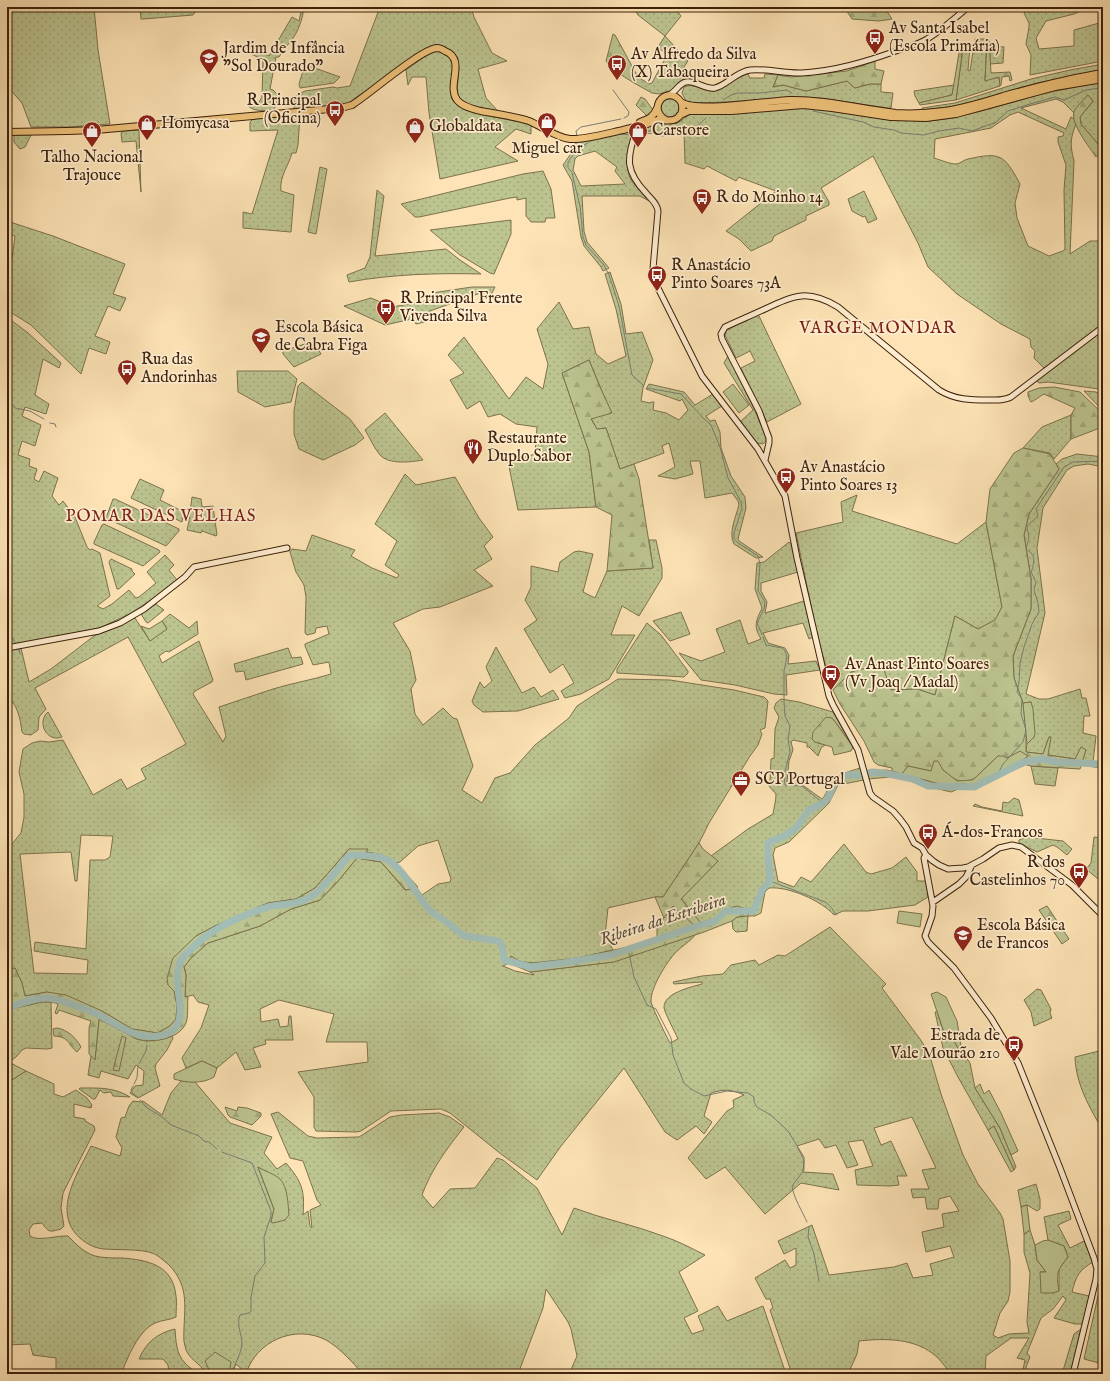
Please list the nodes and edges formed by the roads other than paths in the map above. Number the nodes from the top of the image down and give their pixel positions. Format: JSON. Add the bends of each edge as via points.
{"nodes":[{"id":1,"x":968,"y":7,"type":"edge"},
{"id":2,"x":1103,"y":73,"type":"edge"},
{"id":3,"x":1103,"y":79,"type":"edge"},
{"id":4,"x":680,"y":86,"type":"junction"},
{"id":5,"x":669,"y":95,"type":"junction"},
{"id":6,"x":680,"y":100,"type":"junction"},
{"id":7,"x":657,"y":108,"type":"junction"},
{"id":8,"x":680,"y":115,"type":"junction"},
{"id":9,"x":666,"y":120,"type":"junction"},
{"id":10,"x":650,"y":121,"type":"junction"},
{"id":11,"x":635,"y":128,"type":"junction"},
{"id":12,"x":626,"y":129,"type":"junction"},
{"id":13,"x":7,"y":132,"type":"edge"},
{"id":14,"x":602,"y":134,"type":"junction"},
{"id":15,"x":634,"y":137,"type":"junction"},
{"id":16,"x":1103,"y":327,"type":"edge"},
{"id":17,"x":762,"y":450,"type":"junction"},
{"id":18,"x":287,"y":548,"type":"dead end"},
{"id":19,"x":7,"y":648,"type":"edge"},
{"id":20,"x":925,"y":856,"type":"junction"},
{"id":21,"x":972,"y":864,"type":"junction"},
{"id":22,"x":933,"y":902,"type":"junction"},
{"id":23,"x":1103,"y":916,"type":"edge"},
{"id":24,"x":1073,"y":1374,"type":"edge"}],
"edges":[{"from":1,"to":4,"type":"street","via":[[925,40],[845,68],[802,73],[751,70],[716,88],[689,82]]},
{"from":2,"to":6,"type":"main road","via":[[1032,88],[962,108],[922,114],[897,113],[810,100],[706,106],[690,106]]},
{"from":3,"to":8,"type":"main road","via":[[1055,87],[972,110],[931,118],[891,117],[803,105],[732,111],[689,111]]},
{"from":4,"to":5,"type":"street"},
{"from":4,"to":6,"type":"street"},
{"from":5,"to":6,"type":"main road"},
{"from":5,"to":7,"type":"main road","via":[[661,98]]},
{"from":6,"to":8,"type":"main road"},
{"from":7,"to":9,"type":"main road","via":[[660,116]]},
{"from":7,"to":10,"type":"main road"},
{"from":8,"to":9,"type":"main road","via":[[674,120]]},
{"from":9,"to":10,"type":"main road"},
{"from":10,"to":11,"type":"main road"},
{"from":10,"to":14,"type":"main road"},
{"from":10,"to":15,"type":"street","via":[[639,128]]},
{"from":11,"to":12,"type":"main road"},
{"from":11,"to":15,"type":"street"},
{"from":12,"to":14,"type":"main road"},
{"from":12,"to":15,"type":"street","via":[[633,132]]},
{"from":13,"to":14,"type":"main road","via":[[96,130],[341,108],[352,105],[415,59],[437,48],[447,52],[454,59],[454,94],[463,105],[527,121],[568,139]]},
{"from":15,"to":17,"type":"street","via":[[630,171],[638,185],[656,203],[658,211],[653,269],[656,284],[702,376]]},
{"from":16,"to":17,"type":"street","via":[[1004,401],[966,400],[944,393],[838,307],[821,298],[794,296],[745,318],[724,329],[721,334],[759,411],[769,438]]},
{"from":17,"to":20,"type":"street","via":[[787,501],[797,558],[829,696],[858,750],[872,797],[893,811],[906,827],[914,843],[922,848]]},
{"from":18,"to":19,"type":"street","via":[[194,567],[144,609],[120,623],[99,631]]},
{"from":20,"to":21,"type":"street","via":[[948,869],[963,868]]},
{"from":20,"to":22,"type":"street"},
{"from":21,"to":22,"type":"street","via":[[960,884]]},
{"from":21,"to":23,"type":"street","via":[[999,848],[1012,845],[1021,847],[1072,885]]},
{"from":22,"to":24,"type":"street","via":[[932,916],[924,934],[928,942],[954,968],[991,1018],[1018,1063],[1094,1258],[1096,1279]]}]}
